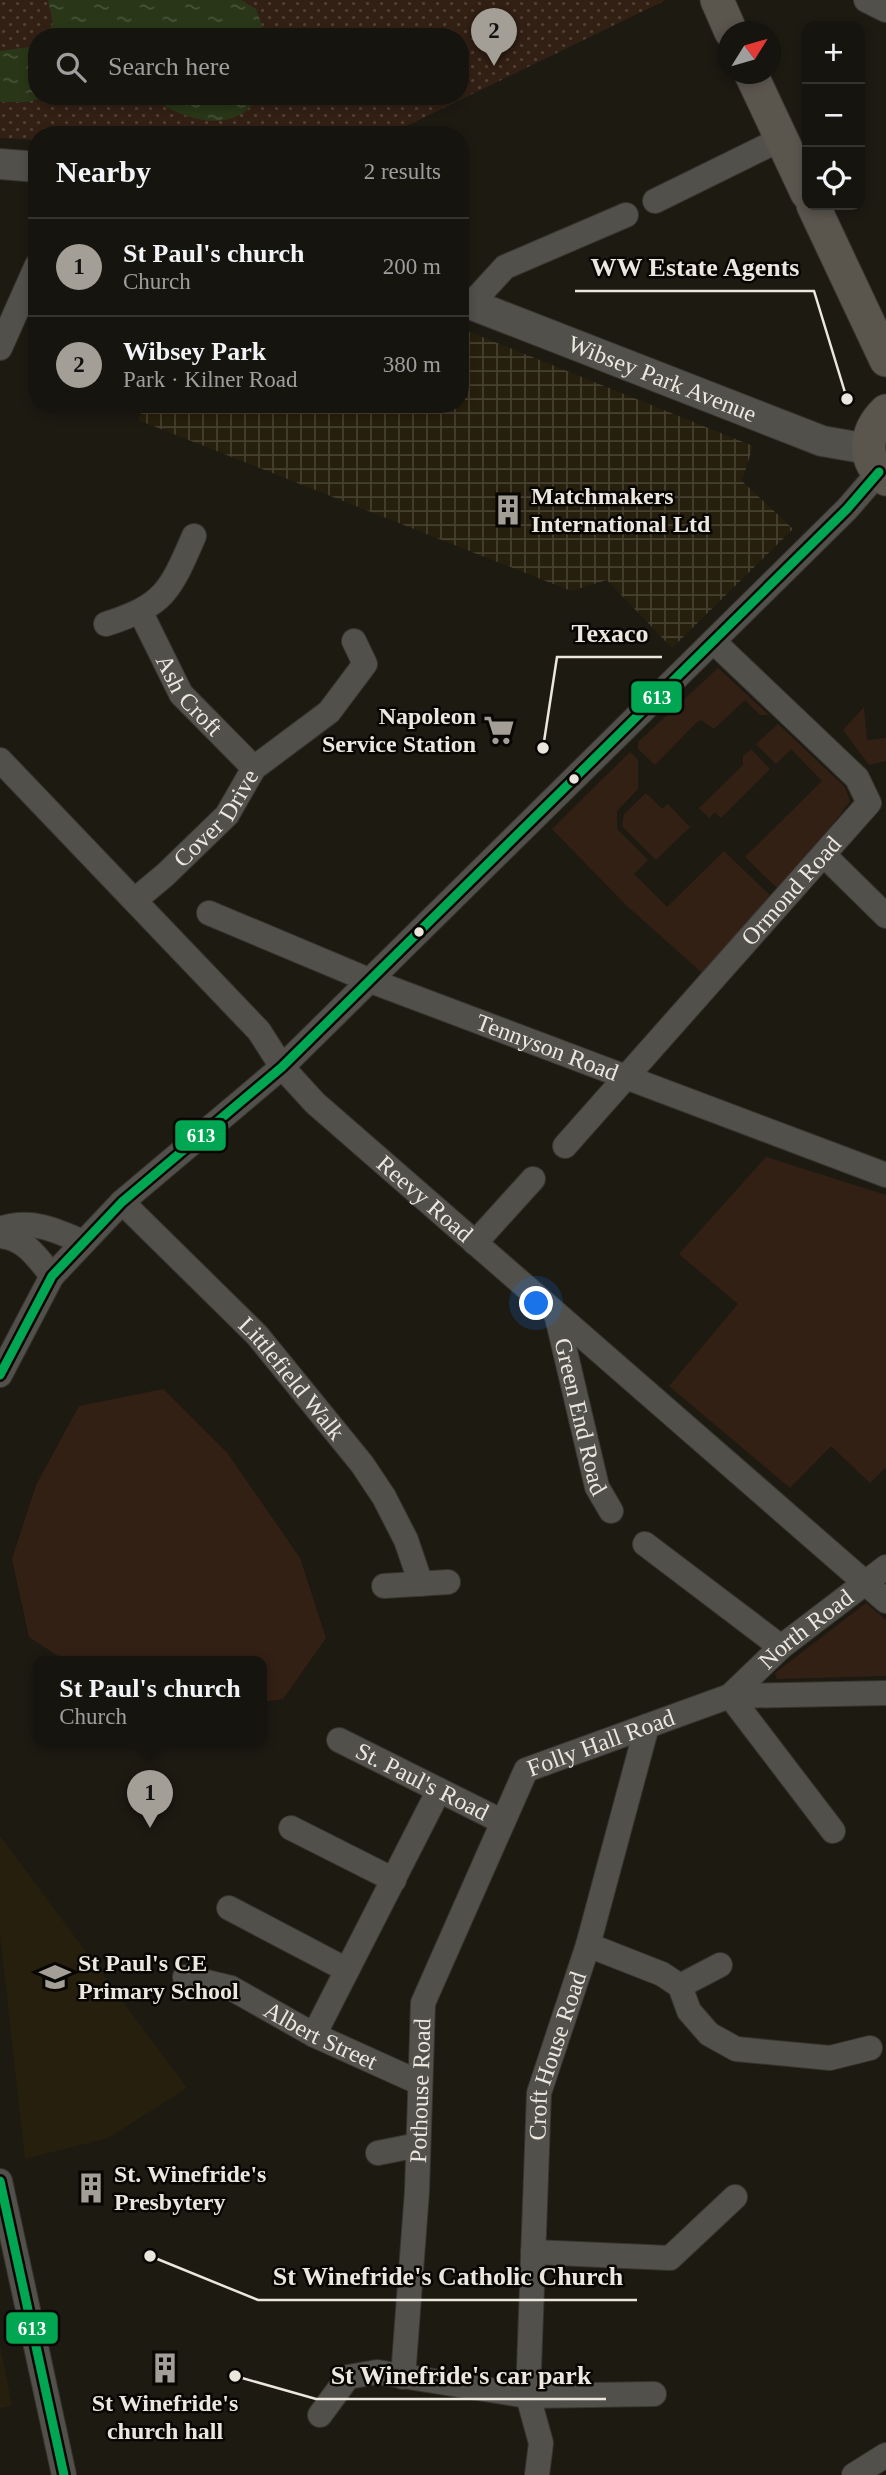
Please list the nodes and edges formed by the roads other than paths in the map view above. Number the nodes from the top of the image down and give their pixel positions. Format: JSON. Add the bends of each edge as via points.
{"nodes":[{"id":1,"x":717,"y":0,"type":"edge"},
{"id":2,"x":866,"y":0,"type":"edge"},
{"id":3,"x":886,"y":10,"type":"edge"},
{"id":4,"x":726,"y":21,"type":"edge"},
{"id":5,"x":756,"y":84,"type":"edge"},
{"id":6,"x":781,"y":139,"type":"junction"},
{"id":7,"x":0,"y":164,"type":"edge"},
{"id":8,"x":28,"y":166,"type":"edge"},
{"id":9,"x":802,"y":183,"type":"edge"},
{"id":10,"x":655,"y":201,"type":"dead end"},
{"id":11,"x":815,"y":210,"type":"edge"},
{"id":12,"x":626,"y":215,"type":"dead end"},
{"id":13,"x":28,"y":285,"type":"edge"},
{"id":14,"x":469,"y":299,"type":"edge"},
{"id":15,"x":469,"y":303,"type":"edge"},
{"id":16,"x":0,"y":348,"type":"edge"},
{"id":17,"x":886,"y":360,"type":"edge"},
{"id":18,"x":886,"y":411,"type":"edge"},
{"id":19,"x":877,"y":466,"type":"edge"},
{"id":20,"x":194,"y":536,"type":"dead end"},
{"id":21,"x":141,"y":613,"type":"junction"},
{"id":22,"x":106,"y":624,"type":"dead end"},
{"id":23,"x":354,"y":641,"type":"dead end"},
{"id":24,"x":714,"y":642,"type":"junction"},
{"id":25,"x":0,"y":760,"type":"edge"},
{"id":26,"x":254,"y":768,"type":"junction"},
{"id":27,"x":824,"y":855,"type":"junction"},
{"id":28,"x":135,"y":900,"type":"junction"},
{"id":29,"x":209,"y":913,"type":"dead end"},
{"id":30,"x":886,"y":916,"type":"edge"},
{"id":31,"x":372,"y":981,"type":"junction"},
{"id":32,"x":282,"y":1067,"type":"junction"},
{"id":33,"x":627,"y":1077,"type":"junction"},
{"id":34,"x":565,"y":1146,"type":"dead end"},
{"id":35,"x":886,"y":1175,"type":"edge"},
{"id":36,"x":533,"y":1179,"type":"dead end"},
{"id":37,"x":122,"y":1202,"type":"junction"},
{"id":38,"x":0,"y":1229,"type":"edge"},
{"id":39,"x":0,"y":1236,"type":"edge"},
{"id":40,"x":83,"y":1242,"type":"junction"},
{"id":41,"x":475,"y":1243,"type":"junction"},
{"id":42,"x":52,"y":1276,"type":"junction"},
{"id":43,"x":557,"y":1317,"type":"junction"},
{"id":44,"x":0,"y":1376,"type":"edge"},
{"id":45,"x":611,"y":1511,"type":"dead end"},
{"id":46,"x":645,"y":1544,"type":"dead end"},
{"id":47,"x":886,"y":1567,"type":"edge"},
{"id":48,"x":449,"y":1582,"type":"dead end"},
{"id":49,"x":865,"y":1583,"type":"junction"},
{"id":50,"x":421,"y":1584,"type":"junction"},
{"id":51,"x":384,"y":1586,"type":"dead end"},
{"id":52,"x":886,"y":1601,"type":"edge"},
{"id":53,"x":782,"y":1647,"type":"junction"},
{"id":54,"x":886,"y":1693,"type":"edge"},
{"id":55,"x":730,"y":1696,"type":"junction"},
{"id":56,"x":647,"y":1726,"type":"junction"},
{"id":57,"x":339,"y":1740,"type":"dead end"},
{"id":58,"x":439,"y":1790,"type":"junction"},
{"id":59,"x":503,"y":1822,"type":"junction"},
{"id":60,"x":291,"y":1828,"type":"dead end"},
{"id":61,"x":833,"y":1831,"type":"dead end"},
{"id":62,"x":394,"y":1880,"type":"junction"},
{"id":63,"x":229,"y":1909,"type":"dead end"},
{"id":64,"x":587,"y":1945,"type":"junction"},
{"id":65,"x":720,"y":1965,"type":"dead end"},
{"id":66,"x":347,"y":1970,"type":"junction"},
{"id":67,"x":185,"y":1977,"type":"dead end"},
{"id":68,"x":680,"y":1986,"type":"junction"},
{"id":69,"x":314,"y":2035,"type":"junction"},
{"id":70,"x":870,"y":2049,"type":"dead end"},
{"id":71,"x":418,"y":2082,"type":"junction"},
{"id":72,"x":418,"y":2145,"type":"junction"},
{"id":73,"x":378,"y":2153,"type":"dead end"},
{"id":74,"x":0,"y":2181,"type":"edge"},
{"id":75,"x":735,"y":2197,"type":"dead end"},
{"id":76,"x":533,"y":2252,"type":"junction"},
{"id":77,"x":404,"y":2377,"type":"junction"},
{"id":78,"x":654,"y":2394,"type":"dead end"},
{"id":79,"x":528,"y":2396,"type":"junction"},
{"id":80,"x":320,"y":2416,"type":"dead end"},
{"id":81,"x":886,"y":2455,"type":"edge"},
{"id":82,"x":64,"y":2475,"type":"edge"},
{"id":83,"x":537,"y":2475,"type":"edge"},
{"id":84,"x":854,"y":2475,"type":"edge"}],
"edges":[{"from":1,"to":4,"type":"main road"},
{"from":2,"to":3,"type":"street"},
{"from":5,"to":6,"type":"main road"},
{"from":6,"to":9,"type":"main road"},
{"from":6,"to":10,"type":"street"},
{"from":7,"to":8,"type":"street"},
{"from":11,"to":17,"type":"main road"},
{"from":12,"to":14,"type":"street","via":[[505,267]]},
{"from":13,"to":16,"type":"street"},
{"from":15,"to":19,"type":"street","name":"Wibsey Park Avenue"},
{"from":18,"to":19,"type":"main road","via":[[869,434]]},
{"from":19,"to":24,"type":"street","via":[[847,509]]},
{"from":20,"to":21,"type":"street","via":[[177,576],[160,600]]},
{"from":21,"to":22,"type":"street"},
{"from":21,"to":26,"type":"street","name":"Ash Croft","via":[[181,694]]},
{"from":23,"to":26,"type":"street","name":"Cover Drive","via":[[365,664],[329,712]]},
{"from":24,"to":27,"type":"street","name":"Ormond Road","via":[[857,778],[869,803]]},
{"from":24,"to":31,"type":"street"},
{"from":25,"to":28,"type":"street","name":"Reevy Road"},
{"from":26,"to":28,"type":"street","name":"Cover Drive","via":[[226,815]]},
{"from":27,"to":30,"type":"street"},
{"from":27,"to":33,"type":"street","name":"Ormond Road"},
{"from":28,"to":32,"type":"street","name":"Reevy Road","via":[[259,1031]]},
{"from":29,"to":31,"type":"street","name":"Tennyson Road"},
{"from":31,"to":32,"type":"street"},
{"from":31,"to":33,"type":"street","name":"Tennyson Road"},
{"from":32,"to":37,"type":"street"},
{"from":32,"to":41,"type":"street","name":"Reevy Road","via":[[316,1103]]},
{"from":33,"to":34,"type":"street","name":"Ormond Road"},
{"from":33,"to":35,"type":"street","name":"Tennyson Road"},
{"from":36,"to":41,"type":"street"},
{"from":37,"to":40,"type":"street"},
{"from":37,"to":50,"type":"street","name":"Littlefield Walk","via":[[257,1335],[362,1464],[384,1497]]},
{"from":38,"to":40,"type":"street","via":[[34,1224]]},
{"from":39,"to":42,"type":"street","via":[[13,1237],[29,1247]]},
{"from":40,"to":42,"type":"street"},
{"from":41,"to":43,"type":"street","name":"Reevy Road"},
{"from":42,"to":44,"type":"street"},
{"from":43,"to":45,"type":"street","name":"Green End Road","via":[[597,1487]]},
{"from":43,"to":49,"type":"street","name":"Reevy Road"},
{"from":46,"to":53,"type":"street"},
{"from":47,"to":49,"type":"street","name":"North Road"},
{"from":48,"to":50,"type":"street"},
{"from":49,"to":52,"type":"street","name":"Reevy Road"},
{"from":49,"to":53,"type":"street","name":"North Road"},
{"from":50,"to":51,"type":"street"},
{"from":53,"to":55,"type":"street","name":"North Road"},
{"from":54,"to":55,"type":"street","name":"Folly Hall Road"},
{"from":55,"to":56,"type":"street","name":"Folly Hall Road"},
{"from":55,"to":61,"type":"street"},
{"from":56,"to":59,"type":"street","name":"Folly Hall Road","via":[[526,1770]]},
{"from":56,"to":64,"type":"street","name":"Croft House Road"},
{"from":57,"to":58,"type":"street","name":"St. Paul's Road"},
{"from":58,"to":59,"type":"street","name":"St. Paul's Road"},
{"from":58,"to":62,"type":"street"},
{"from":59,"to":71,"type":"street","name":"Pothouse Road","via":[[423,2003]]},
{"from":60,"to":62,"type":"street"},
{"from":62,"to":66,"type":"street"},
{"from":63,"to":66,"type":"street"},
{"from":64,"to":68,"type":"street","via":[[662,1974]]},
{"from":64,"to":76,"type":"street","name":"Croft House Road","via":[[539,2093]]},
{"from":65,"to":68,"type":"street"},
{"from":66,"to":69,"type":"street"},
{"from":67,"to":69,"type":"street","name":"Albert Street","via":[[231,1987]]},
{"from":68,"to":70,"type":"street","via":[[689,2011],[709,2034],[736,2049],[830,2058]]},
{"from":69,"to":71,"type":"street","name":"Albert Street"},
{"from":71,"to":72,"type":"street","name":"Pothouse Road"},
{"from":72,"to":73,"type":"street"},
{"from":72,"to":77,"type":"street","name":"Pothouse Road"},
{"from":74,"to":82,"type":"street"},
{"from":75,"to":76,"type":"street","via":[[670,2258]]},
{"from":76,"to":79,"type":"street","name":"Croft House Road"},
{"from":77,"to":79,"type":"street"},
{"from":77,"to":80,"type":"street","via":[[377,2372],[348,2377]]},
{"from":78,"to":79,"type":"street"},
{"from":79,"to":83,"type":"street","name":"Croft House Road","via":[[541,2443]]},
{"from":81,"to":84,"type":"street"}]}
